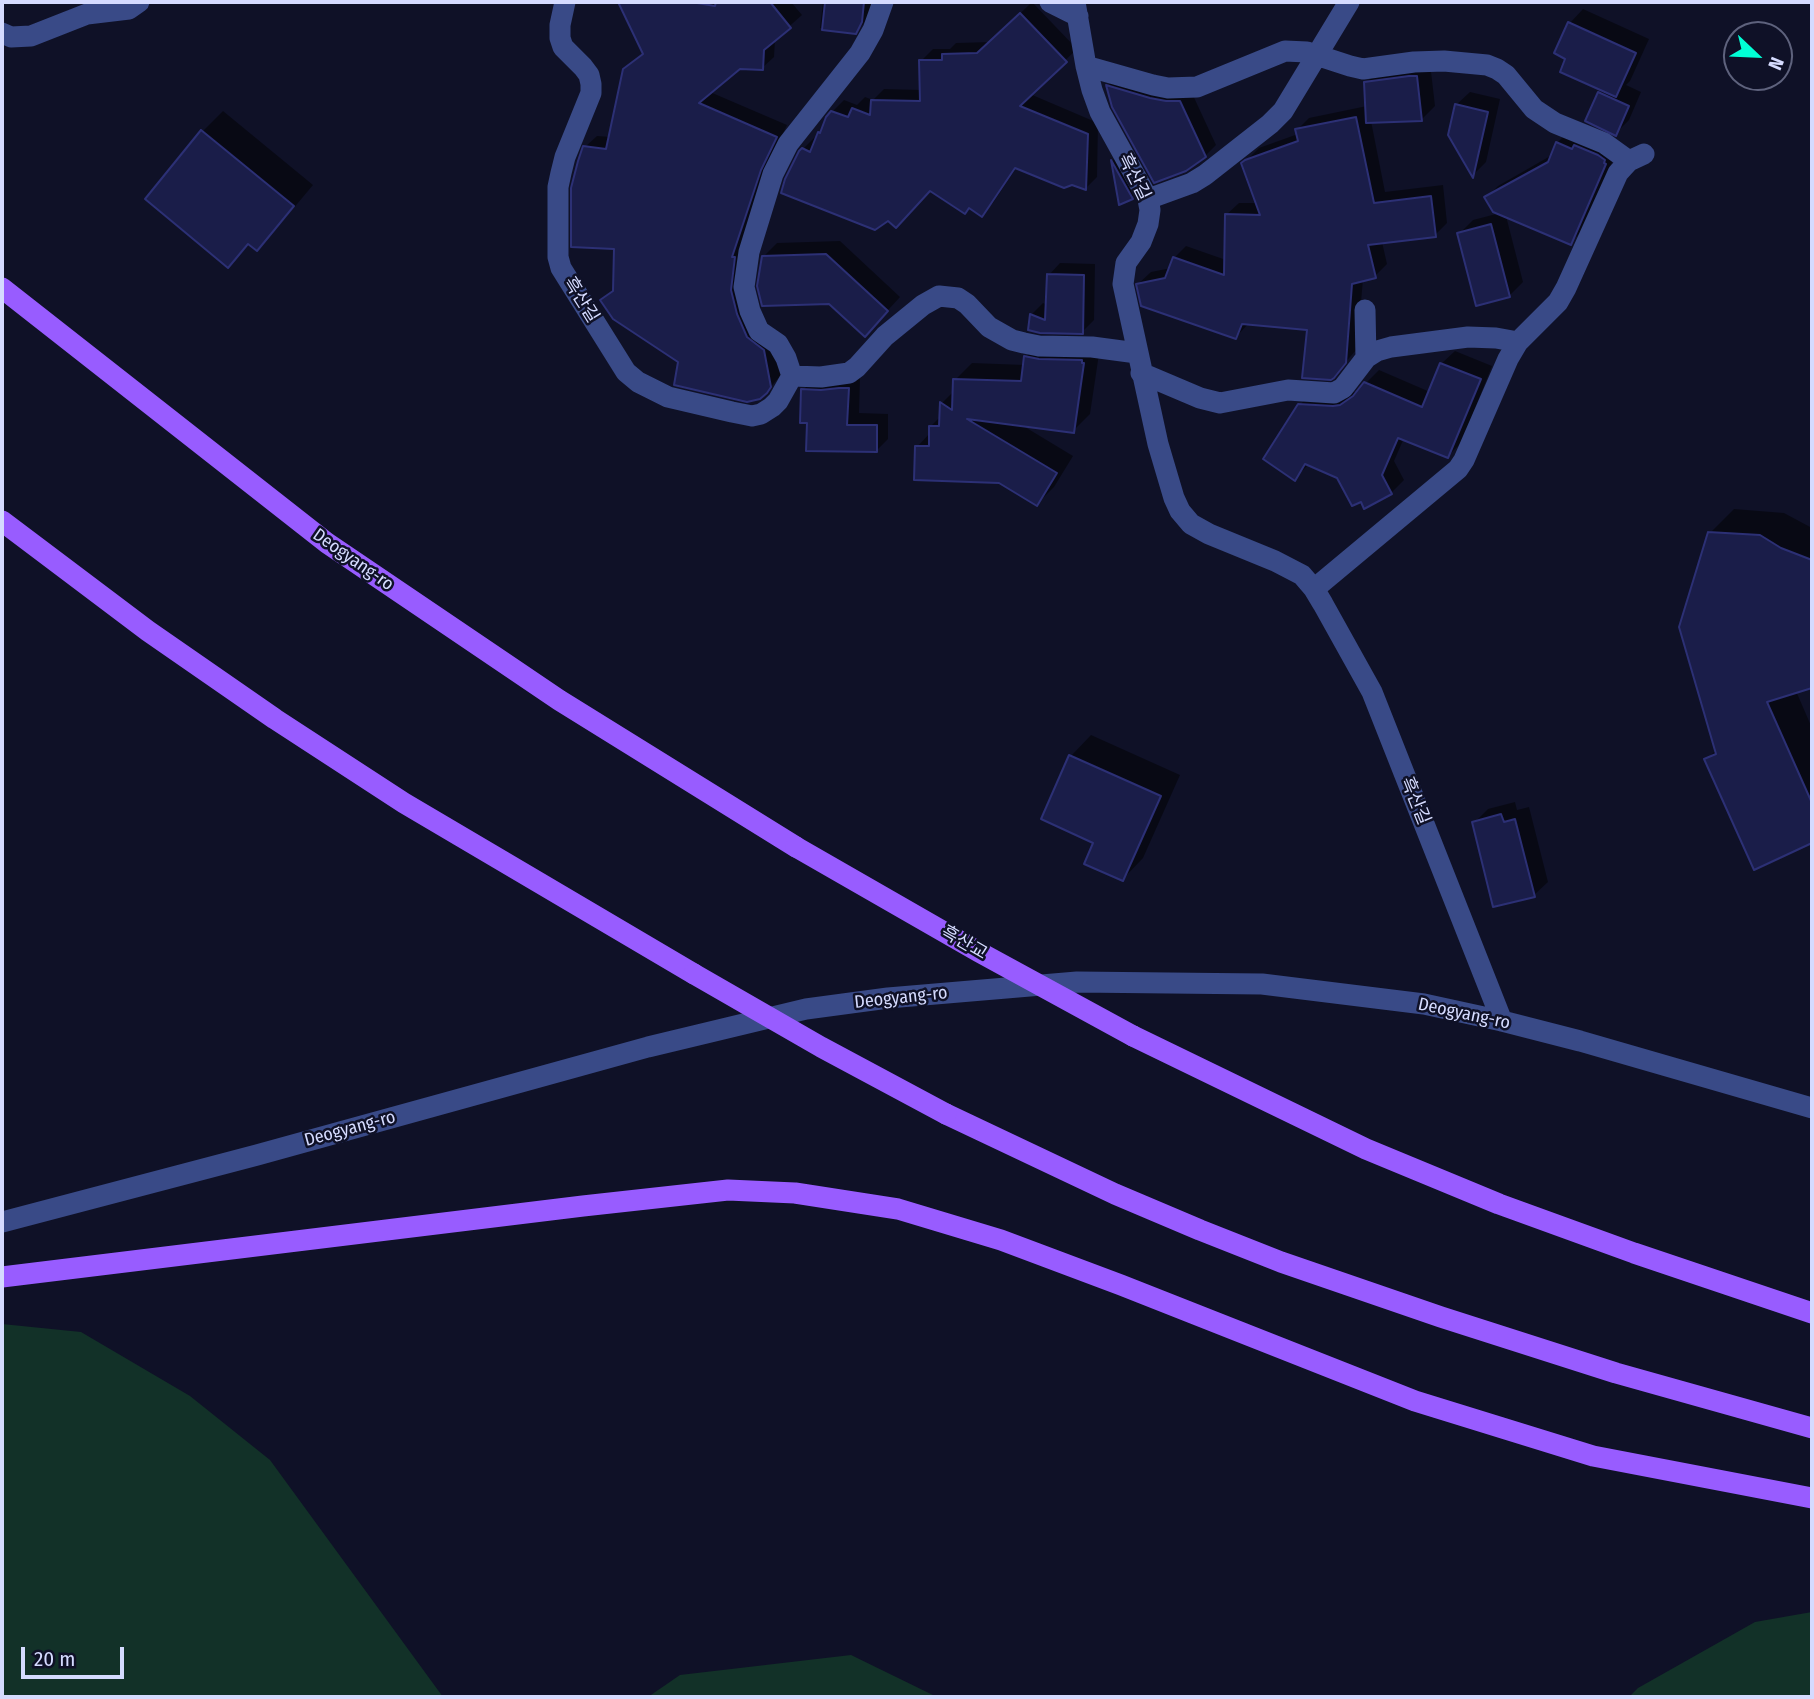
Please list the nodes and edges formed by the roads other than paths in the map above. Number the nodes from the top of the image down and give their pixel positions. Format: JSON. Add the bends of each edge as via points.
{"nodes":[{"id":1,"x":139,"y":2,"type":"edge"},
{"id":2,"x":565,"y":2,"type":"edge"},
{"id":3,"x":883,"y":2,"type":"edge"},
{"id":4,"x":1050,"y":2,"type":"edge"},
{"id":5,"x":1349,"y":2,"type":"edge"},
{"id":6,"x":1076,"y":9,"type":"edge"},
{"id":7,"x":2,"y":33,"type":"edge"},
{"id":8,"x":1316,"y":55,"type":"junction"},
{"id":9,"x":1086,"y":65,"type":"junction"},
{"id":10,"x":1148,"y":199,"type":"junction"},
{"id":11,"x":2,"y":288,"type":"edge"},
{"id":12,"x":1366,"y":310,"type":"dead end"},
{"id":13,"x":1518,"y":342,"type":"junction"},
{"id":14,"x":1366,"y":358,"type":"junction"},
{"id":15,"x":1139,"y":363,"type":"junction"},
{"id":16,"x":792,"y":376,"type":"junction"},
{"id":17,"x":2,"y":521,"type":"edge"},
{"id":18,"x":1314,"y":589,"type":"junction"},
{"id":19,"x":796,"y":847,"type":"joint"},
{"id":20,"x":1502,"y":1021,"type":"junction"},
{"id":21,"x":1812,"y":1108,"type":"edge"},
{"id":22,"x":2,"y":1222,"type":"edge"},
{"id":23,"x":2,"y":1277,"type":"edge"},
{"id":24,"x":1812,"y":1313,"type":"edge"},
{"id":25,"x":1812,"y":1428,"type":"edge"},
{"id":26,"x":1812,"y":1498,"type":"edge"}],
"edges":[{"from":1,"to":7,"type":"street","via":[[129,9],[86,13],[31,36]]},
{"from":2,"to":16,"type":"street","name":"흑산길","via":[[560,38],[589,75],[591,93],[560,180],[561,268],[626,372],[653,390],[752,416],[772,408]]},
{"from":3,"to":16,"type":"street","via":[[860,53],[788,144],[773,174],[745,267],[750,311],[759,331],[778,344]]},
{"from":4,"to":6,"type":"street"},
{"from":5,"to":8,"type":"street"},
{"from":6,"to":9,"type":"street","name":"흑산길"},
{"from":8,"to":9,"type":"street","via":[[1285,51],[1186,88],[1153,85]]},
{"from":8,"to":10,"type":"street","via":[[1283,111],[1270,124],[1192,183]]},
{"from":8,"to":13,"type":"street","via":[[1363,69],[1444,61],[1487,65],[1506,75],[1534,110],[1636,158],[1618,173],[1558,302]]},
{"from":9,"to":10,"type":"street","name":"흑산길","via":[[1100,112]]},
{"from":10,"to":15,"type":"street","name":"흑산길","via":[[1148,224],[1123,273]]},
{"from":11,"to":19,"type":"main road","name":"Deogyang-ro","via":[[327,543],[559,700]]},
{"from":12,"to":14,"type":"street"},
{"from":13,"to":14,"type":"street","via":[[1468,337],[1391,347]]},
{"from":13,"to":18,"type":"street","via":[[1458,469]]},
{"from":14,"to":15,"type":"street","via":[[1334,393],[1288,390],[1220,403],[1200,398]]},
{"from":15,"to":16,"type":"street","via":[[1093,347],[1039,346],[1012,340],[989,327],[958,298],[939,296],[885,336],[849,373]]},
{"from":15,"to":18,"type":"street","name":"흑산길","via":[[1180,511],[1209,534],[1302,575]]},
{"from":17,"to":25,"type":"main road","bridge":true,"via":[[148,631],[404,803],[821,1047],[946,1114],[1115,1194],[1281,1262],[1616,1373]]},
{"from":18,"to":20,"type":"street","name":"흑산길","via":[[1372,692]]},
{"from":19,"to":24,"type":"main road","name":"흑산교","bridge":true,"via":[[1133,1036],[1366,1149],[1499,1204]]},
{"from":20,"to":21,"type":"street","name":"Deogyang-ro"},
{"from":20,"to":22,"type":"street","name":"Deogyang-ro","via":[[1424,1004],[1262,984],[1077,982],[806,1009],[648,1047]]},
{"from":23,"to":26,"type":"main road","via":[[728,1190],[795,1193],[898,1209],[1001,1240],[1415,1401],[1593,1456]]}]}
